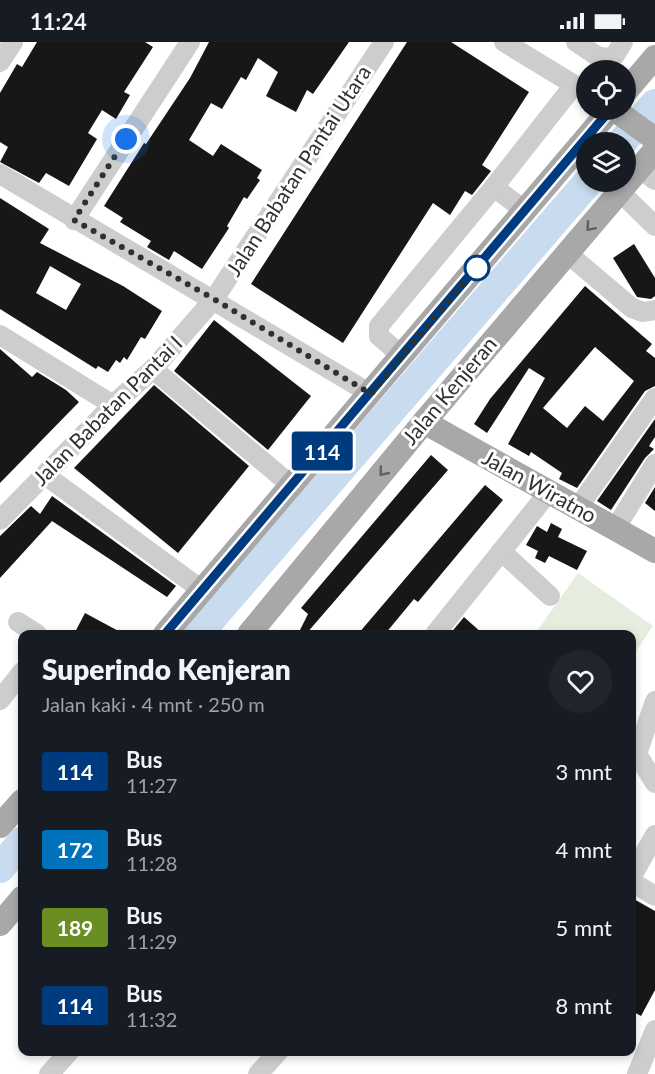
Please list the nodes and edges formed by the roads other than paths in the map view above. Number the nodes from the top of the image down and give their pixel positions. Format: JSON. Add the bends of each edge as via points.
{"nodes":[{"id":1,"x":13,"y":42,"type":"edge"},
{"id":2,"x":190,"y":42,"type":"edge"},
{"id":3,"x":384,"y":42,"type":"edge"},
{"id":4,"x":504,"y":42,"type":"edge"},
{"id":5,"x":576,"y":42,"type":"edge"},
{"id":6,"x":622,"y":42,"type":"edge"},
{"id":7,"x":655,"y":57,"type":"edge"},
{"id":8,"x":0,"y":62,"type":"edge"},
{"id":9,"x":636,"y":79,"type":"edge"},
{"id":10,"x":576,"y":87,"type":"edge"},
{"id":11,"x":576,"y":94,"type":"edge"},
{"id":12,"x":602,"y":120,"type":"edge"},
{"id":13,"x":629,"y":120,"type":"edge"},
{"id":14,"x":655,"y":139,"type":"edge"},
{"id":15,"x":650,"y":166,"type":"edge"},
{"id":16,"x":0,"y":174,"type":"edge"},
{"id":17,"x":636,"y":178,"type":"edge"},
{"id":18,"x":494,"y":187,"type":"junction"},
{"id":19,"x":620,"y":192,"type":"joint"},
{"id":20,"x":525,"y":211,"type":"junction"},
{"id":21,"x":74,"y":220,"type":"junction"},
{"id":22,"x":655,"y":225,"type":"edge"},
{"id":23,"x":567,"y":254,"type":"junction"},
{"id":24,"x":214,"y":299,"type":"junction"},
{"id":25,"x":655,"y":310,"type":"edge"},
{"id":26,"x":0,"y":335,"type":"edge"},
{"id":27,"x":402,"y":356,"type":"junction"},
{"id":28,"x":153,"y":369,"type":"junction"},
{"id":29,"x":371,"y":394,"type":"junction"},
{"id":30,"x":655,"y":398,"type":"edge"},
{"id":31,"x":113,"y":405,"type":"junction"},
{"id":32,"x":424,"y":422,"type":"junction"},
{"id":33,"x":655,"y":464,"type":"edge"},
{"id":34,"x":45,"y":475,"type":"junction"},
{"id":35,"x":292,"y":486,"type":"junction"},
{"id":36,"x":548,"y":493,"type":"junction"},
{"id":37,"x":577,"y":509,"type":"junction"},
{"id":38,"x":0,"y":520,"type":"edge"},
{"id":39,"x":615,"y":529,"type":"junction"},
{"id":40,"x":501,"y":551,"type":"junction"},
{"id":41,"x":655,"y":551,"type":"edge"},
{"id":42,"x":202,"y":590,"type":"junction"},
{"id":43,"x":550,"y":596,"type":"dead end"},
{"id":44,"x":18,"y":622,"type":"dead end"},
{"id":45,"x":31,"y":630,"type":"edge"},
{"id":46,"x":168,"y":630,"type":"edge"},
{"id":47,"x":252,"y":630,"type":"edge"},
{"id":48,"x":438,"y":630,"type":"edge"},
{"id":49,"x":18,"y":677,"type":"edge"},
{"id":50,"x":0,"y":700,"type":"edge"},
{"id":51,"x":655,"y":701,"type":"edge"},
{"id":52,"x":655,"y":783,"type":"edge"},
{"id":53,"x":18,"y":806,"type":"edge"},
{"id":54,"x":0,"y":826,"type":"edge"},
{"id":55,"x":655,"y":835,"type":"edge"},
{"id":56,"x":636,"y":869,"type":"edge"},
{"id":57,"x":636,"y":884,"type":"edge"},
{"id":58,"x":655,"y":896,"type":"edge"},
{"id":59,"x":18,"y":903,"type":"edge"},
{"id":60,"x":0,"y":924,"type":"edge"},
{"id":61,"x":655,"y":1030,"type":"edge"},
{"id":62,"x":65,"y":1056,"type":"edge"},
{"id":63,"x":274,"y":1056,"type":"edge"},
{"id":64,"x":49,"y":1074,"type":"edge"},
{"id":65,"x":258,"y":1074,"type":"edge"},
{"id":66,"x":637,"y":1074,"type":"edge"}],
"edges":[{"from":1,"to":8,"type":"street"},
{"from":2,"to":21,"type":"street"},
{"from":3,"to":24,"type":"street","name":"Jalan Babatan Pantai Utara"},
{"from":4,"to":10,"type":"street"},
{"from":5,"to":6,"type":"street","via":[[607,58],[615,55]]},
{"from":7,"to":9,"type":"main road"},
{"from":11,"to":18,"type":"street"},
{"from":12,"to":20,"type":"main road"},
{"from":13,"to":14,"type":"main road"},
{"from":15,"to":17,"type":"main road","name":"Jalan Kenjeran"},
{"from":16,"to":21,"type":"street"},
{"from":18,"to":20,"type":"street"},
{"from":18,"to":27,"type":"street","via":[[379,326],[379,336]]},
{"from":19,"to":22,"type":"street"},
{"from":19,"to":23,"type":"main road","name":"Jalan Kenjeran","one_way":true},
{"from":20,"to":27,"type":"main road"},
{"from":21,"to":24,"type":"street"},
{"from":23,"to":25,"type":"street","via":[[632,308],[643,312]]},
{"from":23,"to":32,"type":"main road","name":"Jalan Kenjeran"},
{"from":24,"to":28,"type":"street","name":"Jalan Babatan Pantai I"},
{"from":24,"to":29,"type":"street"},
{"from":26,"to":31,"type":"street"},
{"from":27,"to":29,"type":"main road"},
{"from":28,"to":31,"type":"street","name":"Jalan Babatan Pantai I"},
{"from":28,"to":35,"type":"street"},
{"from":29,"to":35,"type":"main road"},
{"from":30,"to":37,"type":"street"},
{"from":31,"to":34,"type":"street","name":"Jalan Babatan Pantai I"},
{"from":32,"to":36,"type":"main road","name":"Jalan Wiratno"},
{"from":32,"to":47,"type":"main road","name":"Jalan Kenjeran","one_way":true},
{"from":33,"to":39,"type":"street"},
{"from":34,"to":38,"type":"street","name":"Jalan Babatan Pantai I"},
{"from":34,"to":42,"type":"street"},
{"from":35,"to":42,"type":"main road"},
{"from":36,"to":37,"type":"main road","name":"Jalan Wiratno"},
{"from":36,"to":40,"type":"street"},
{"from":37,"to":39,"type":"main road","name":"Jalan Wiratno"},
{"from":39,"to":41,"type":"main road","name":"Jalan Wiratno"},
{"from":40,"to":43,"type":"street"},
{"from":40,"to":48,"type":"street"},
{"from":42,"to":46,"type":"main road"},
{"from":44,"to":45,"type":"street"},
{"from":49,"to":50,"type":"street"},
{"from":51,"to":52,"type":"street","via":[[637,754]]},
{"from":53,"to":54,"type":"main road"},
{"from":55,"to":56,"type":"street"},
{"from":57,"to":58,"type":"street"},
{"from":59,"to":60,"type":"main road"},
{"from":61,"to":66,"type":"street"},
{"from":62,"to":64,"type":"street"},
{"from":63,"to":65,"type":"street"}]}
